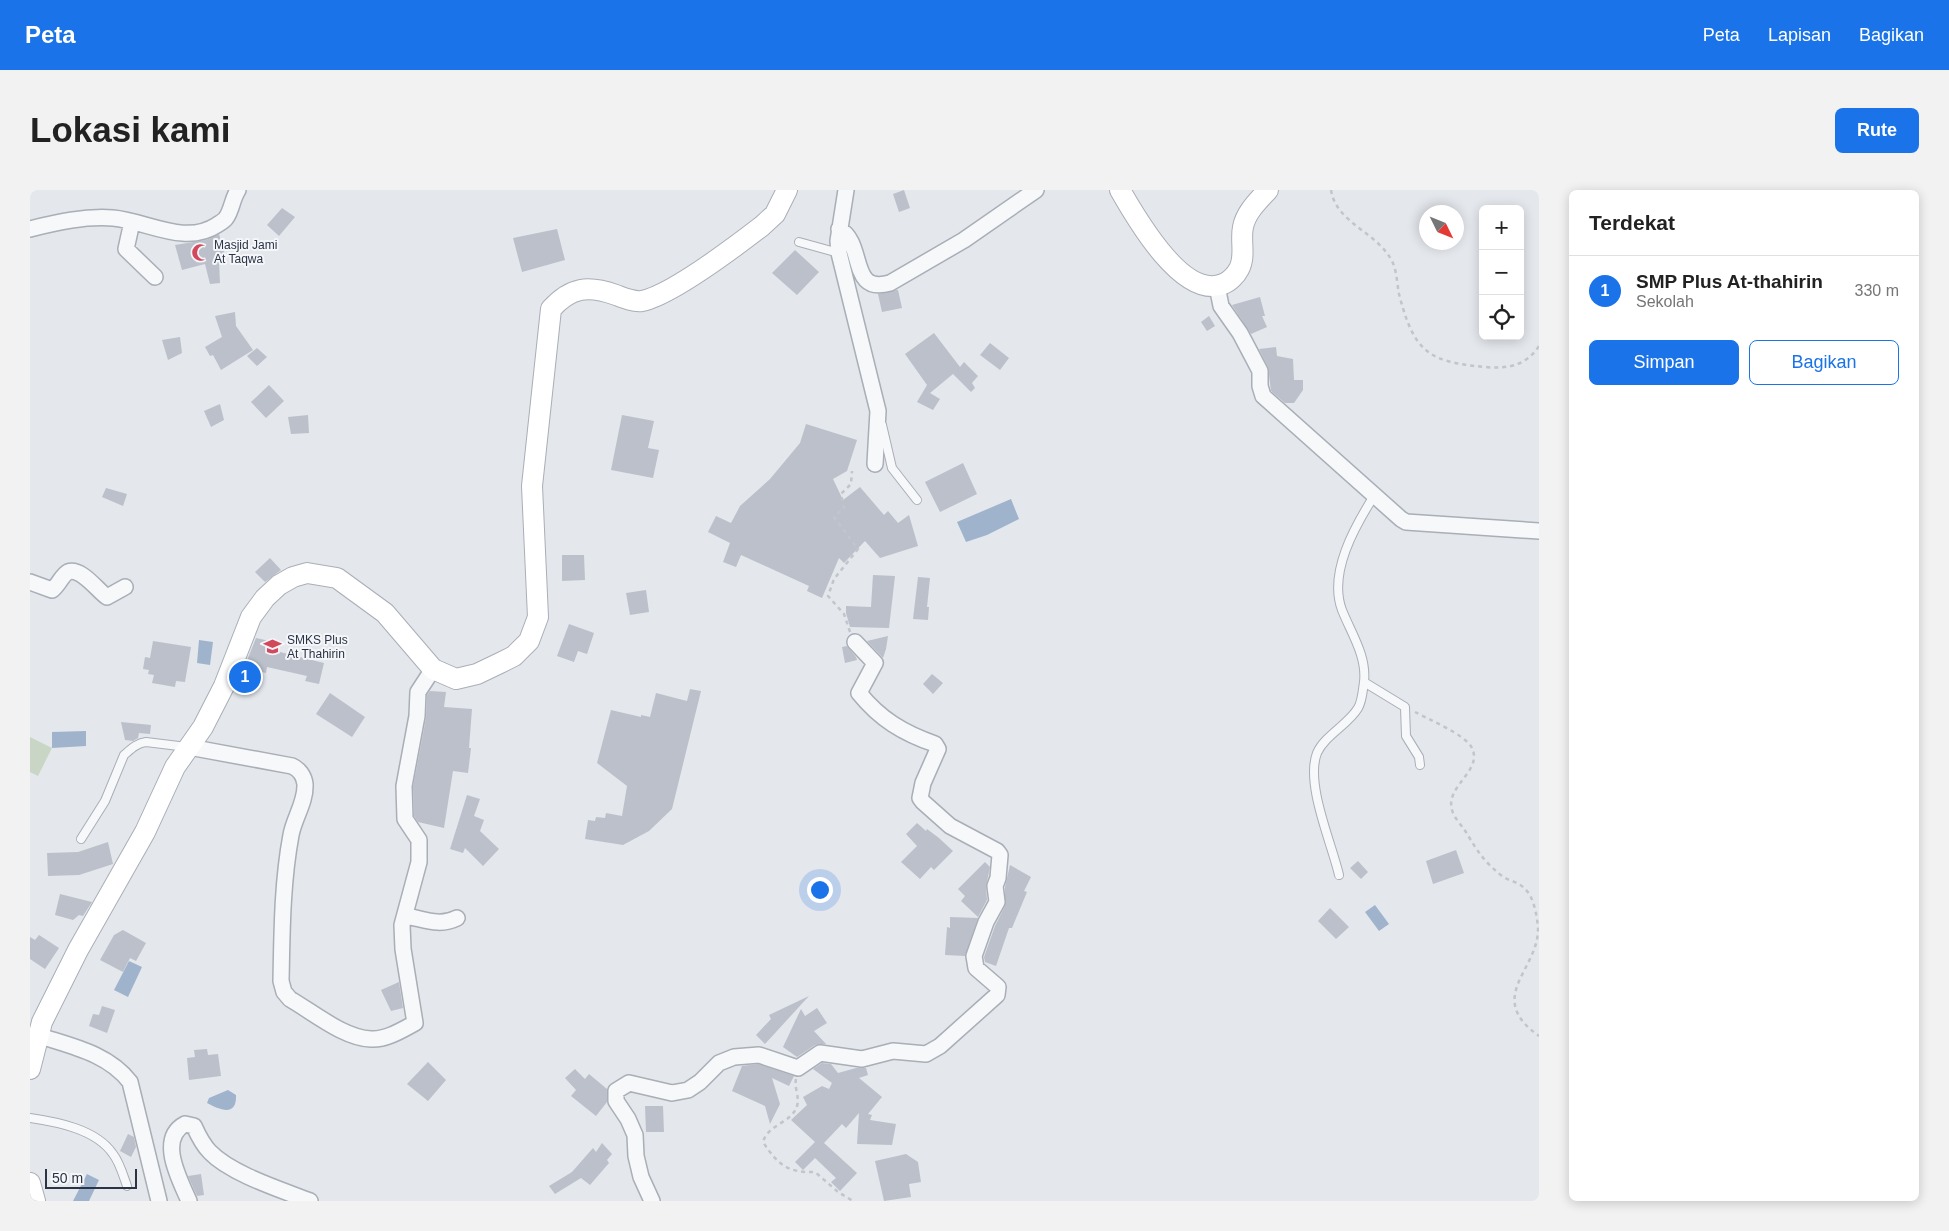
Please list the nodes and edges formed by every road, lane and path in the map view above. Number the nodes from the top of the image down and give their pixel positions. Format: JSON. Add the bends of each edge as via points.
{"nodes":[{"id":1,"x":238,"y":190,"type":"edge"},
{"id":2,"x":787,"y":190,"type":"edge"},
{"id":3,"x":846,"y":190,"type":"edge"},
{"id":4,"x":1036,"y":190,"type":"edge"},
{"id":5,"x":1120,"y":190,"type":"edge"},
{"id":6,"x":1268,"y":190,"type":"edge"},
{"id":7,"x":1331,"y":190,"type":"edge"},
{"id":8,"x":132,"y":222,"type":"junction"},
{"id":9,"x":30,"y":229,"type":"edge"},
{"id":10,"x":839,"y":229,"type":"junction"},
{"id":11,"x":799,"y":242,"type":"dead end"},
{"id":12,"x":838,"y":253,"type":"junction"},
{"id":13,"x":155,"y":277,"type":"dead end"},
{"id":14,"x":1217,"y":286,"type":"junction"},
{"id":15,"x":1539,"y":346,"type":"edge"},
{"id":16,"x":878,"y":411,"type":"junction"},
{"id":17,"x":875,"y":464,"type":"dead end"},
{"id":18,"x":852,"y":471,"type":"dead end"},
{"id":19,"x":1374,"y":496,"type":"junction"},
{"id":20,"x":917,"y":500,"type":"dead end"},
{"id":21,"x":1539,"y":531,"type":"edge"},
{"id":22,"x":30,"y":582,"type":"edge"},
{"id":23,"x":124,"y":587,"type":"dead end"},
{"id":24,"x":855,"y":642,"type":"joint"},
{"id":25,"x":433,"y":669,"type":"junction"},
{"id":26,"x":1364,"y":682,"type":"junction"},
{"id":27,"x":1405,"y":707,"type":"junction"},
{"id":28,"x":189,"y":747,"type":"junction"},
{"id":29,"x":1420,"y":765,"type":"dead end"},
{"id":30,"x":81,"y":839,"type":"dead end"},
{"id":31,"x":1339,"y":876,"type":"dead end"},
{"id":32,"x":406,"y":916,"type":"junction"},
{"id":33,"x":457,"y":918,"type":"dead end"},
{"id":34,"x":36,"y":1024,"type":"edge"},
{"id":35,"x":1539,"y":1036,"type":"edge"},
{"id":36,"x":800,"y":1067,"type":"junction"},
{"id":37,"x":30,"y":1069,"type":"edge"},
{"id":38,"x":30,"y":1118,"type":"edge"},
{"id":39,"x":30,"y":1183,"type":"edge"},
{"id":40,"x":128,"y":1186,"type":"dead end"},
{"id":41,"x":35,"y":1201,"type":"edge"},
{"id":42,"x":158,"y":1201,"type":"edge"},
{"id":43,"x":189,"y":1201,"type":"edge"},
{"id":44,"x":310,"y":1201,"type":"edge"},
{"id":45,"x":652,"y":1201,"type":"edge"},
{"id":46,"x":853,"y":1201,"type":"edge"}],
"edges":[{"from":1,"to":8,"type":"street","via":[[226,219],[211,229],[177,233]]},
{"from":2,"to":25,"type":"street","via":[[775,214],[762,226],[661,294],[641,301],[627,300],[588,288],[561,298],[551,309],[532,486],[538,617],[529,641],[514,656],[500,663],[456,679]]},
{"from":3,"to":10,"type":"street"},
{"from":4,"to":10,"type":"street","via":[[964,240],[881,286],[871,285],[864,279],[849,238]]},
{"from":5,"to":14,"type":"street","via":[[1173,266],[1192,282]]},
{"from":6,"to":14,"type":"street","via":[[1245,219],[1238,272]]},
{"from":7,"to":15,"type":"path","via":[[1336,207],[1377,242],[1392,260],[1411,331],[1434,357],[1453,364],[1502,369],[1516,366]]},
{"from":8,"to":9,"type":"street","via":[[95,218]]},
{"from":8,"to":13,"type":"street","via":[[126,249]]},
{"from":10,"to":12,"type":"street"},
{"from":11,"to":12,"type":"lane"},
{"from":12,"to":16,"type":"street"},
{"from":14,"to":19,"type":"street","via":[[1221,306],[1260,371],[1263,396]]},
{"from":16,"to":17,"type":"street"},
{"from":16,"to":20,"type":"lane","via":[[888,461]]},
{"from":18,"to":24,"type":"path","via":[[851,484],[841,494],[844,508],[834,518],[858,549],[834,579],[828,596],[844,614]]},
{"from":19,"to":21,"type":"street","via":[[1406,522]]},
{"from":19,"to":26,"type":"lane","via":[[1354,528],[1340,570],[1341,607],[1364,667]]},
{"from":22,"to":23,"type":"street","via":[[52,590],[70,572],[85,576],[107,597]]},
{"from":24,"to":36,"type":"street","via":[[875,663],[859,693],[890,724],[935,744],[938,749],[920,798],[950,826],[1001,856],[995,886],[997,902],[974,956],[976,968],[998,987],[998,992],[957,1032],[926,1054],[901,1051],[862,1059],[820,1053]]},
{"from":25,"to":28,"type":"street","via":[[385,613],[348,585],[322,574],[307,573],[293,577],[265,598],[251,617],[224,686]]},
{"from":25,"to":32,"type":"street","via":[[418,692],[417,716],[404,786],[405,818],[419,840],[419,862]]},
{"from":26,"to":27,"type":"lane"},
{"from":26,"to":31,"type":"lane","via":[[1358,708],[1317,754],[1315,774],[1323,825]]},
{"from":27,"to":29,"type":"lane","via":[[1406,736]]},
{"from":27,"to":35,"type":"path","via":[[1462,738],[1473,750],[1474,762],[1453,794],[1452,812],[1476,852],[1502,876],[1525,889],[1531,898],[1538,930],[1537,946],[1518,984],[1515,1004],[1527,1027]]},
{"from":28,"to":30,"type":"lane","via":[[146,742],[124,755],[106,801]]},
{"from":28,"to":32,"type":"street","via":[[292,766],[303,777],[302,803],[291,834],[283,903],[281,981],[290,999],[348,1034],[372,1039],[394,1034],[415,1023],[403,940],[402,925]]},
{"from":28,"to":34,"type":"street","via":[[175,767],[144,832]]},
{"from":32,"to":33,"type":"street","via":[[448,923]]},
{"from":34,"to":37,"type":"street"},
{"from":34,"to":42,"type":"street","via":[[121,1069],[130,1082]]},
{"from":36,"to":45,"type":"street","via":[[747,1054],[719,1063],[688,1090],[672,1093],[628,1083],[620,1088],[615,1099],[635,1135],[641,1177]]},
{"from":36,"to":46,"type":"path","via":[[795,1082],[799,1102],[797,1109],[768,1131],[764,1142],[783,1165],[796,1173],[815,1172]]},
{"from":38,"to":40,"type":"lane","via":[[63,1123],[106,1146]]},
{"from":39,"to":41,"type":"street"},
{"from":43,"to":44,"type":"street","via":[[173,1164],[172,1151],[172,1138],[185,1124],[194,1126],[209,1151],[218,1159]]}]}
